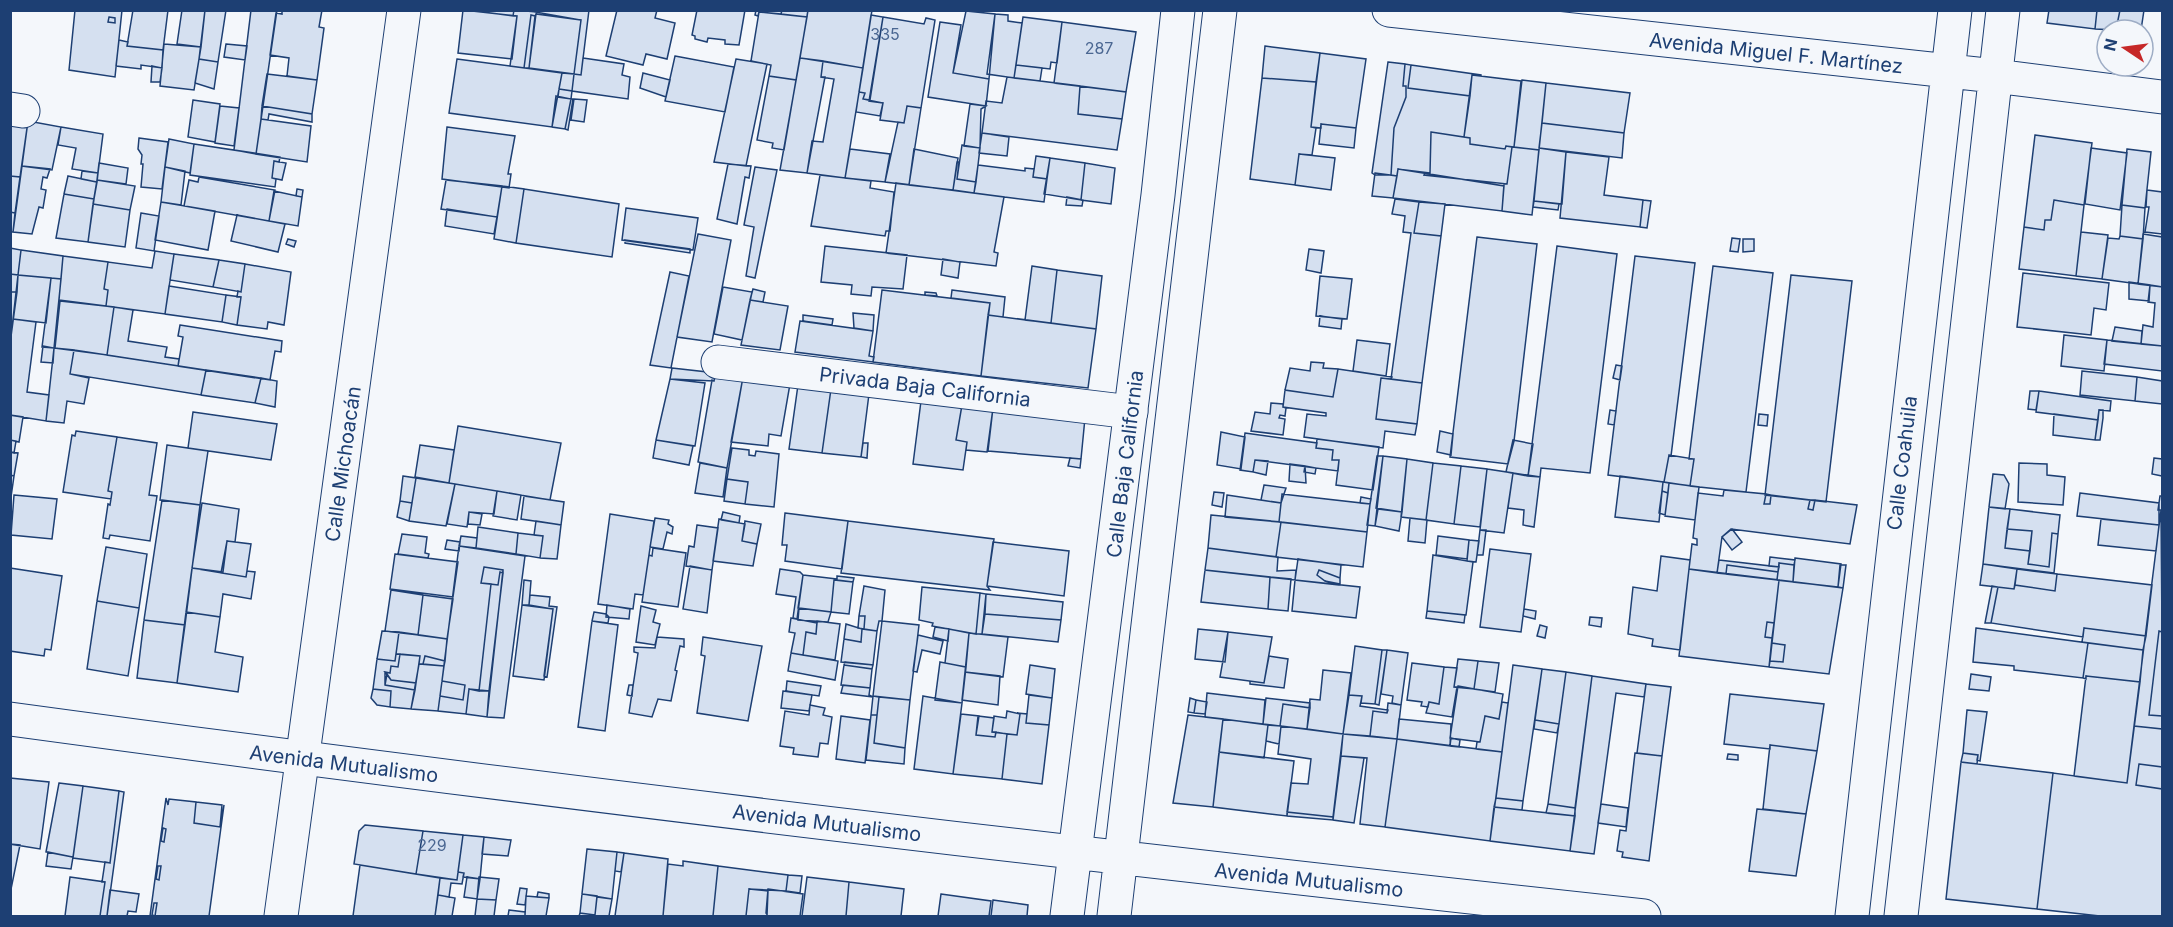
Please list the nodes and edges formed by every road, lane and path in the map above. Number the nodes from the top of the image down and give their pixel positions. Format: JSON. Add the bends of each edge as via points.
{"nodes":[{"id":1,"x":404,"y":10,"type":"edge"},
{"id":2,"x":1178,"y":10,"type":"edge"},
{"id":3,"x":1220,"y":10,"type":"edge"},
{"id":4,"x":1389,"y":10,"type":"edge"},
{"id":5,"x":1954,"y":10,"type":"edge"},
{"id":6,"x":2003,"y":10,"type":"edge"},
{"id":7,"x":1948,"y":71,"type":"junction"},
{"id":8,"x":1995,"y":76,"type":"junction"},
{"id":9,"x":2163,"y":97,"type":"edge"},
{"id":10,"x":718,"y":362,"type":"dead end"},
{"id":11,"x":1131,"y":412,"type":"junction"},
{"id":12,"x":10,"y":719,"type":"edge"},
{"id":13,"x":303,"y":759,"type":"junction"},
{"id":14,"x":1075,"y":853,"type":"junction"},
{"id":15,"x":1121,"y":859,"type":"junction"},
{"id":16,"x":281,"y":916,"type":"edge"},
{"id":17,"x":1067,"y":916,"type":"edge"},
{"id":18,"x":1114,"y":916,"type":"edge"},
{"id":19,"x":1644,"y":916,"type":"edge"},
{"id":20,"x":1852,"y":916,"type":"edge"},
{"id":21,"x":1901,"y":916,"type":"edge"}],
"edges":[{"from":1,"to":13,"type":"street","name":"Calle Michoacán"},
{"from":2,"to":11,"type":"street","name":"Calle Baja California"},
{"from":3,"to":15,"type":"street"},
{"from":4,"to":7,"type":"street","name":"Avenida Miguel F. Martínez"},
{"from":5,"to":7,"type":"street","name":"Calle Coahuila"},
{"from":6,"to":8,"type":"street"},
{"from":7,"to":8,"type":"street","name":"Avenida Miguel F. Martínez"},
{"from":7,"to":20,"type":"street","name":"Calle Coahuila"},
{"from":8,"to":9,"type":"street","name":"Avenida Miguel F. Martínez"},
{"from":8,"to":21,"type":"street"},
{"from":10,"to":11,"type":"street","name":"Privada Baja California"},
{"from":11,"to":14,"type":"street","name":"Calle Baja California"},
{"from":12,"to":13,"type":"street","name":"Avenida Mutualismo"},
{"from":13,"to":14,"type":"street","name":"Avenida Mutualismo"},
{"from":13,"to":16,"type":"street","name":"Calle Michoacán"},
{"from":14,"to":15,"type":"street","name":"Avenida Mutualismo"},
{"from":14,"to":17,"type":"street","name":"Calle Baja California"},
{"from":15,"to":18,"type":"street"},
{"from":15,"to":19,"type":"street","name":"Avenida Mutualismo"}]}
